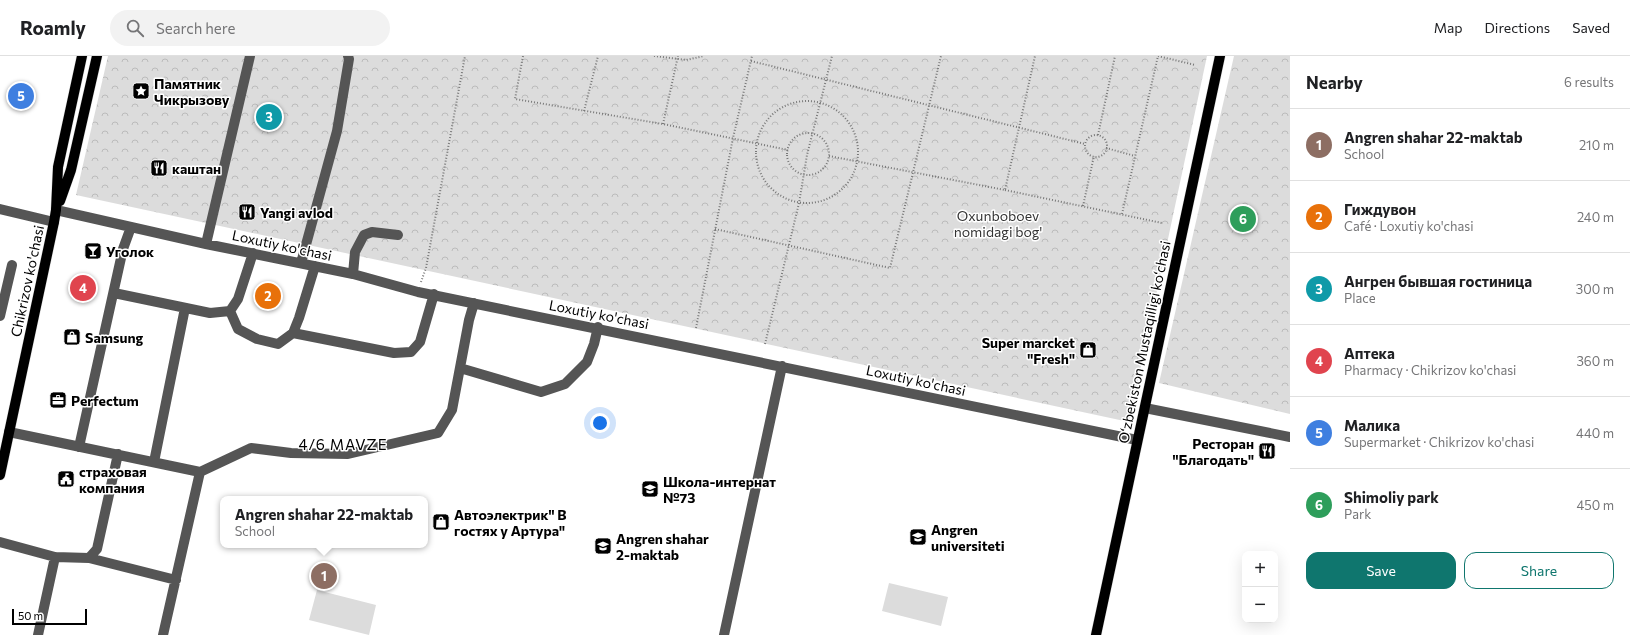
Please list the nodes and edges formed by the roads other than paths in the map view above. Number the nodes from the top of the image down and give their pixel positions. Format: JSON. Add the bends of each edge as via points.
{"nodes":[{"id":1,"x":82,"y":56,"type":"edge"},
{"id":2,"x":97,"y":56,"type":"edge"},
{"id":3,"x":250,"y":56,"type":"edge"},
{"id":4,"x":348,"y":56,"type":"edge"},
{"id":5,"x":1220,"y":56,"type":"edge"},
{"id":6,"x":0,"y":209,"type":"edge"},
{"id":7,"x":56,"y":210,"type":"junction"},
{"id":8,"x":54,"y":222,"type":"junction"},
{"id":9,"x":131,"y":227,"type":"junction"},
{"id":10,"x":398,"y":235,"type":"dead end"},
{"id":11,"x":206,"y":244,"type":"junction"},
{"id":12,"x":253,"y":252,"type":"junction"},
{"id":13,"x":301,"y":263,"type":"junction"},
{"id":14,"x":12,"y":265,"type":"dead end"},
{"id":15,"x":316,"y":266,"type":"junction"},
{"id":16,"x":353,"y":274,"type":"junction"},
{"id":17,"x":114,"y":293,"type":"junction"},
{"id":18,"x":434,"y":294,"type":"junction"},
{"id":19,"x":474,"y":303,"type":"junction"},
{"id":20,"x":185,"y":308,"type":"junction"},
{"id":21,"x":230,"y":310,"type":"junction"},
{"id":22,"x":0,"y":316,"type":"edge"},
{"id":23,"x":598,"y":327,"type":"junction"},
{"id":24,"x":293,"y":333,"type":"junction"},
{"id":25,"x":782,"y":366,"type":"junction"},
{"id":26,"x":460,"y":368,"type":"junction"},
{"id":27,"x":1145,"y":408,"type":"junction"},
{"id":28,"x":9,"y":432,"type":"junction"},
{"id":29,"x":1290,"y":437,"type":"edge"},
{"id":30,"x":1137,"y":440,"type":"junction"},
{"id":31,"x":79,"y":447,"type":"junction"},
{"id":32,"x":118,"y":454,"type":"junction"},
{"id":33,"x":154,"y":462,"type":"junction"},
{"id":34,"x":200,"y":472,"type":"junction"},
{"id":35,"x":0,"y":475,"type":"edge"},
{"id":36,"x":0,"y":542,"type":"edge"},
{"id":37,"x":55,"y":557,"type":"junction"},
{"id":38,"x":89,"y":558,"type":"junction"},
{"id":39,"x":176,"y":580,"type":"junction"},
{"id":40,"x":38,"y":635,"type":"edge"},
{"id":41,"x":163,"y":635,"type":"edge"},
{"id":42,"x":724,"y":635,"type":"edge"},
{"id":43,"x":1096,"y":635,"type":"edge"}],
"edges":[{"from":1,"to":7,"type":"main road","name":"Chikrizov ko'chasi","via":[[58,168]]},
{"from":2,"to":7,"type":"main road","name":"Chikrizov ko'chasi","via":[[71,170]]},
{"from":3,"to":11,"type":"street"},
{"from":4,"to":13,"type":"street","via":[[337,131]]},
{"from":5,"to":27,"type":"main road","name":"O‘zbekiston Mustaqilligi ko‘chasi"},
{"from":6,"to":8,"type":"street"},
{"from":7,"to":8,"type":"main road","name":"Chikrizov ko'chasi"},
{"from":7,"to":9,"type":"street","name":"Loxutiy ko'chasi"},
{"from":8,"to":28,"type":"main road","name":"Chikrizov ko'chasi"},
{"from":9,"to":11,"type":"street","name":"Loxutiy ko'chasi"},
{"from":9,"to":17,"type":"street","via":[[123,249]]},
{"from":10,"to":16,"type":"street","via":[[372,232],[364,235],[355,252]]},
{"from":11,"to":12,"type":"street","name":"Loxutiy ko'chasi"},
{"from":12,"to":13,"type":"street","name":"Loxutiy ko'chasi"},
{"from":12,"to":21,"type":"street","via":[[238,299]]},
{"from":13,"to":15,"type":"street","name":"Loxutiy ko'chasi"},
{"from":14,"to":22,"type":"street"},
{"from":15,"to":16,"type":"street","name":"Loxutiy ko'chasi"},
{"from":15,"to":24,"type":"street"},
{"from":16,"to":18,"type":"street","name":"Loxutiy ko'chasi"},
{"from":17,"to":20,"type":"street"},
{"from":17,"to":31,"type":"street"},
{"from":18,"to":19,"type":"street","name":"Loxutiy ko'chasi"},
{"from":18,"to":24,"type":"street","via":[[420,342],[411,352],[394,353]]},
{"from":19,"to":23,"type":"street","name":"Loxutiy ko'chasi"},
{"from":19,"to":26,"type":"street"},
{"from":20,"to":21,"type":"street","via":[[210,313]]},
{"from":20,"to":33,"type":"street"},
{"from":21,"to":24,"type":"street","via":[[238,329],[257,339],[278,344]]},
{"from":23,"to":25,"type":"street","name":"Loxutiy ko'chasi"},
{"from":23,"to":26,"type":"street","via":[[587,362],[565,384],[541,392]]},
{"from":25,"to":30,"type":"street","name":"Loxutiy ko'chasi"},
{"from":25,"to":42,"type":"street"},
{"from":26,"to":34,"type":"street","via":[[452,410],[438,433],[348,454],[291,453],[251,448]]},
{"from":27,"to":29,"type":"street"},
{"from":27,"to":30,"type":"main road","name":"O‘zbekiston Mustaqilligi ko‘chasi"},
{"from":28,"to":31,"type":"street"},
{"from":28,"to":35,"type":"main road","name":"Chikrizov ko'chasi"},
{"from":30,"to":43,"type":"main road","name":"O‘zbekiston Mustaqilligi ko‘chasi"},
{"from":31,"to":32,"type":"street"},
{"from":32,"to":33,"type":"street"},
{"from":32,"to":38,"type":"street","via":[[97,550]]},
{"from":33,"to":34,"type":"street"},
{"from":34,"to":39,"type":"street"},
{"from":36,"to":37,"type":"street"},
{"from":37,"to":38,"type":"street"},
{"from":37,"to":40,"type":"street"},
{"from":38,"to":39,"type":"street"},
{"from":39,"to":41,"type":"street"}]}
